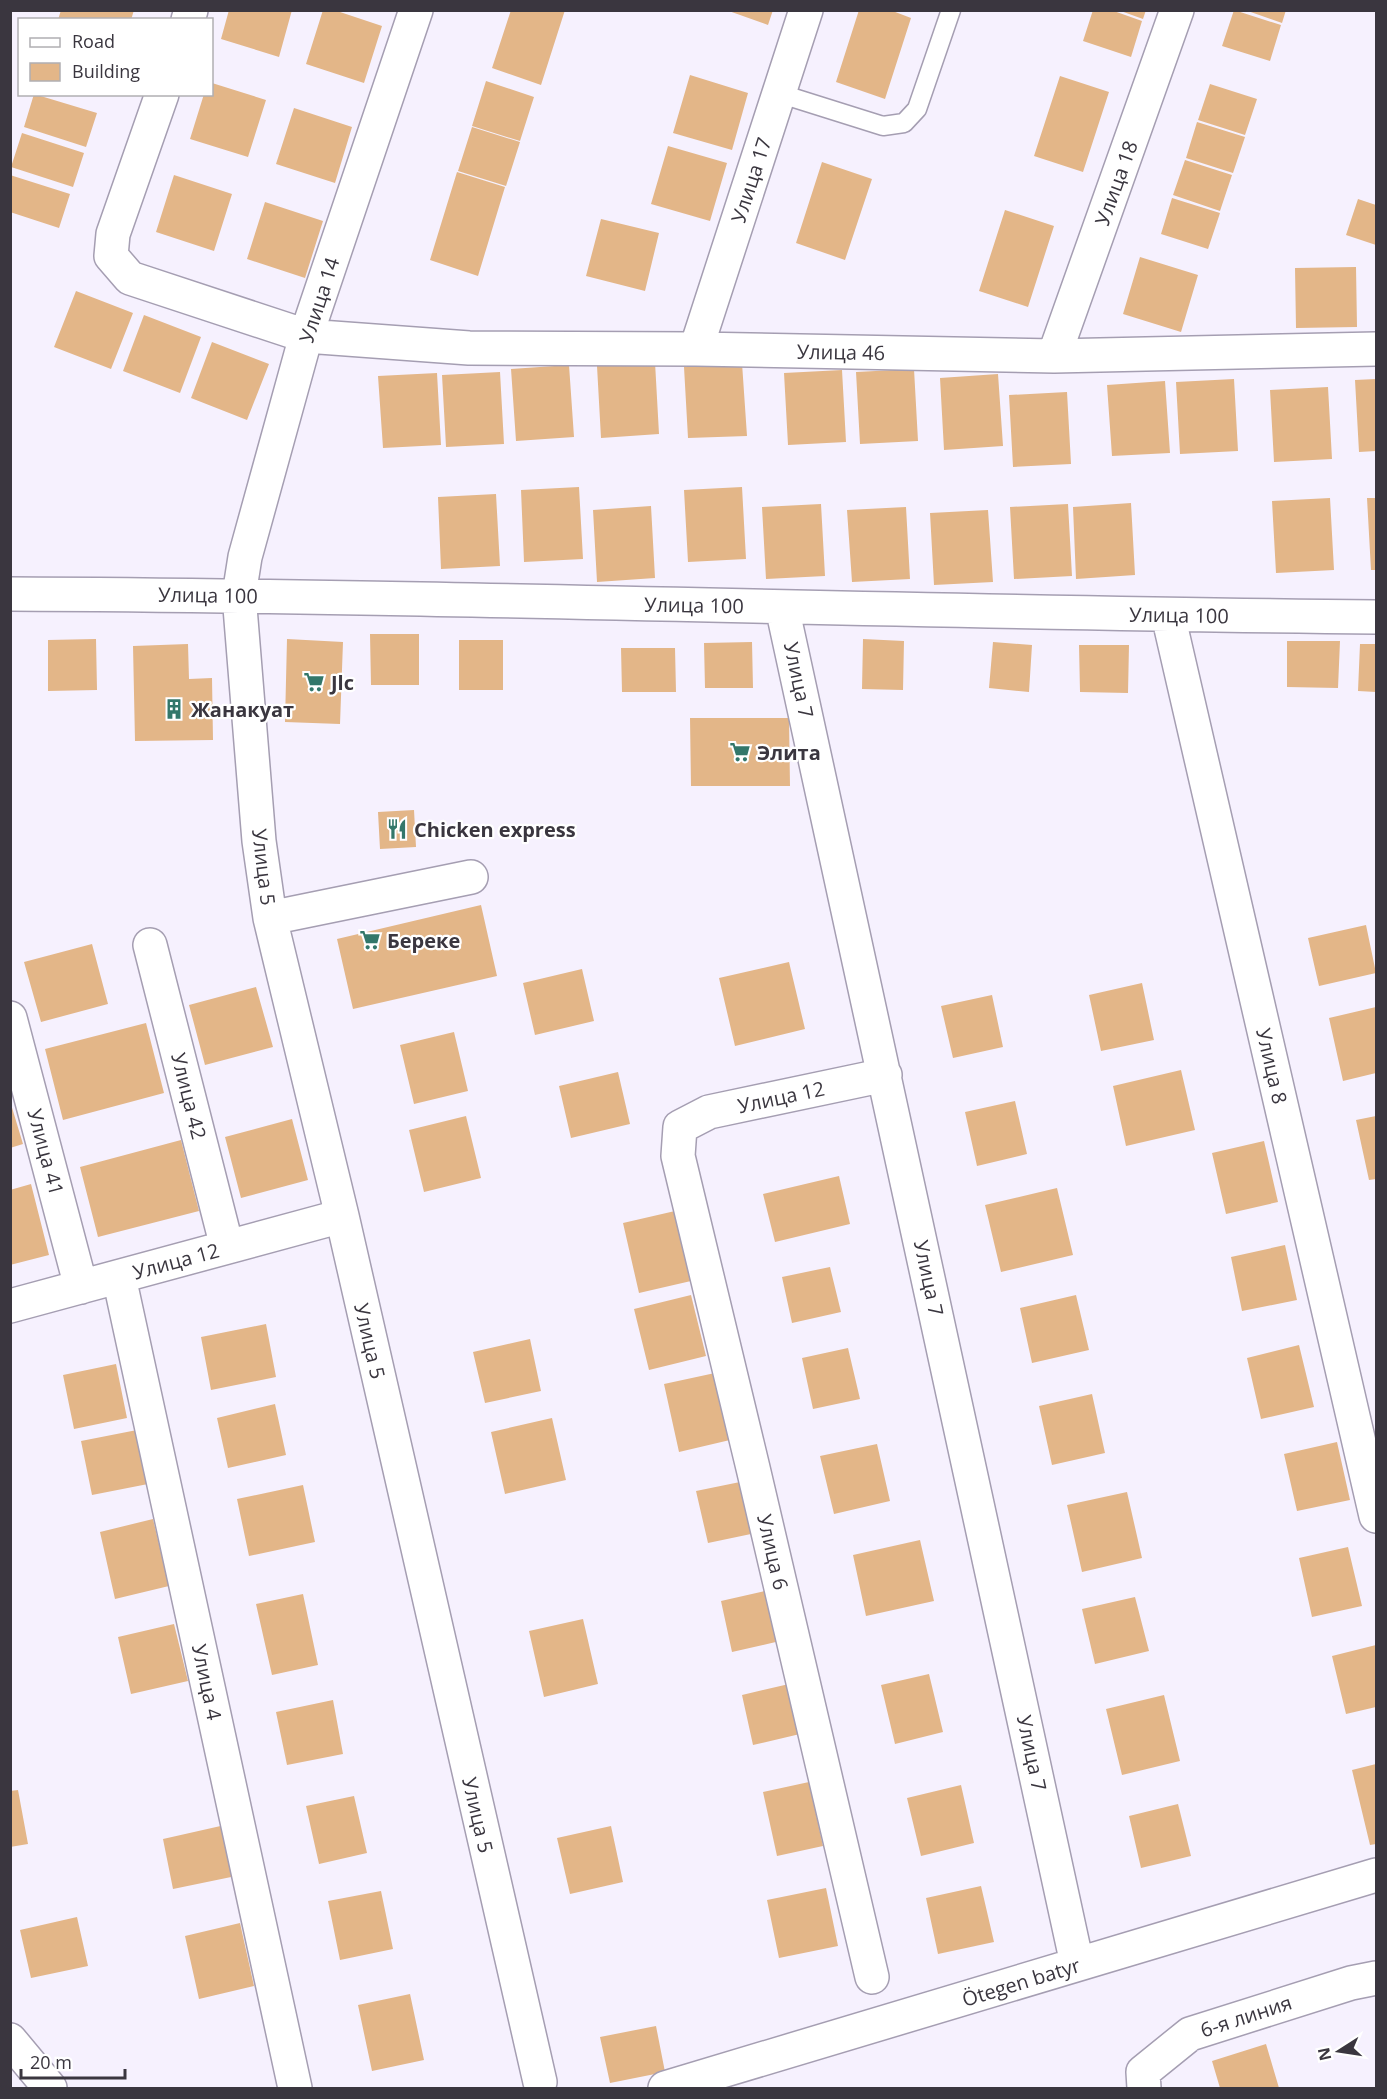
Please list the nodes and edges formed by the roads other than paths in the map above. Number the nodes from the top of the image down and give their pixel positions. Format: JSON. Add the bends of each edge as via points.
{"nodes":[{"id":1,"x":806,"y":10,"type":"edge"},
{"id":2,"x":951,"y":10,"type":"edge"},
{"id":3,"x":1177,"y":10,"type":"edge"},
{"id":4,"x":411,"y":12,"type":"edge"},
{"id":5,"x":778,"y":93,"type":"junction"},
{"id":6,"x":161,"y":96,"type":"edge"},
{"id":7,"x":306,"y":336,"type":"junction"},
{"id":8,"x":696,"y":349,"type":"junction"},
{"id":9,"x":1377,"y":349,"type":"edge"},
{"id":10,"x":1054,"y":356,"type":"junction"},
{"id":11,"x":10,"y":594,"type":"edge"},
{"id":12,"x":239,"y":595,"type":"junction"},
{"id":13,"x":782,"y":607,"type":"junction"},
{"id":14,"x":1168,"y":615,"type":"junction"},
{"id":15,"x":1377,"y":617,"type":"edge"},
{"id":16,"x":471,"y":877,"type":"dead end"},
{"id":17,"x":270,"y":918,"type":"junction"},
{"id":18,"x":150,"y":945,"type":"dead end"},
{"id":19,"x":10,"y":1018,"type":"edge"},
{"id":20,"x":885,"y":1075,"type":"junction"},
{"id":21,"x":680,"y":1127,"type":"joint"},
{"id":22,"x":342,"y":1216,"type":"junction"},
{"id":23,"x":227,"y":1247,"type":"junction"},
{"id":24,"x":119,"y":1276,"type":"junction"},
{"id":25,"x":81,"y":1287,"type":"junction"},
{"id":26,"x":10,"y":1306,"type":"edge"},
{"id":27,"x":1377,"y":1516,"type":"edge"},
{"id":28,"x":1377,"y":1875,"type":"edge"},
{"id":29,"x":1074,"y":1950,"type":"dead end"},
{"id":30,"x":872,"y":1977,"type":"dead end"},
{"id":31,"x":1377,"y":1977,"type":"edge"},
{"id":32,"x":10,"y":2040,"type":"edge"},
{"id":33,"x":540,"y":2082,"type":"dead end"},
{"id":34,"x":50,"y":2088,"type":"edge"},
{"id":35,"x":295,"y":2088,"type":"edge"},
{"id":36,"x":665,"y":2088,"type":"edge"},
{"id":37,"x":1143,"y":2088,"type":"edge"}],
"edges":[{"from":1,"to":5,"type":"street","name":"Улица 17"},
{"from":2,"to":5,"type":"lane","via":[[917,109],[904,123],[883,126]]},
{"from":3,"to":10,"type":"street","name":"Улица 18"},
{"from":4,"to":7,"type":"street","name":"Улица 14"},
{"from":5,"to":8,"type":"street","name":"Улица 17"},
{"from":6,"to":7,"type":"street","name":"Улица 46","via":[[113,234],[111,256],[130,278]]},
{"from":7,"to":8,"type":"street","name":"Улица 46","via":[[469,348]]},
{"from":7,"to":12,"type":"street","name":"Улица 14","via":[[245,557]]},
{"from":8,"to":10,"type":"street","name":"Улица 46"},
{"from":9,"to":10,"type":"street","name":"Улица 46"},
{"from":11,"to":12,"type":"street","name":"Улица 100"},
{"from":12,"to":13,"type":"street","name":"Улица 100"},
{"from":12,"to":17,"type":"street","name":"Улица 5"},
{"from":13,"to":14,"type":"street","name":"Улица 100"},
{"from":13,"to":20,"type":"street","name":"Улица 7"},
{"from":14,"to":15,"type":"street","name":"Улица 100"},
{"from":14,"to":27,"type":"street","name":"Улица 8"},
{"from":16,"to":17,"type":"street"},
{"from":17,"to":22,"type":"street","name":"Улица 5"},
{"from":18,"to":23,"type":"street","name":"Улица 42"},
{"from":19,"to":25,"type":"street","name":"Улица 41"},
{"from":20,"to":21,"type":"street","name":"Улица 12","via":[[710,1112]]},
{"from":20,"to":29,"type":"street","name":"Улица 7"},
{"from":21,"to":30,"type":"street","name":"Улица 6","via":[[678,1156]]},
{"from":22,"to":23,"type":"street","name":"Улица 12"},
{"from":22,"to":33,"type":"street","name":"Улица 5"},
{"from":23,"to":24,"type":"street","name":"Улица 12"},
{"from":24,"to":25,"type":"street","name":"Улица 12"},
{"from":24,"to":35,"type":"street","name":"Улица 4"},
{"from":25,"to":26,"type":"street","name":"Улица 12"},
{"from":28,"to":36,"type":"street","name":"Ötegen batyr"},
{"from":31,"to":37,"type":"street","name":"6-я линия","via":[[1190,2034],[1143,2072]]},
{"from":32,"to":34,"type":"street"}]}
